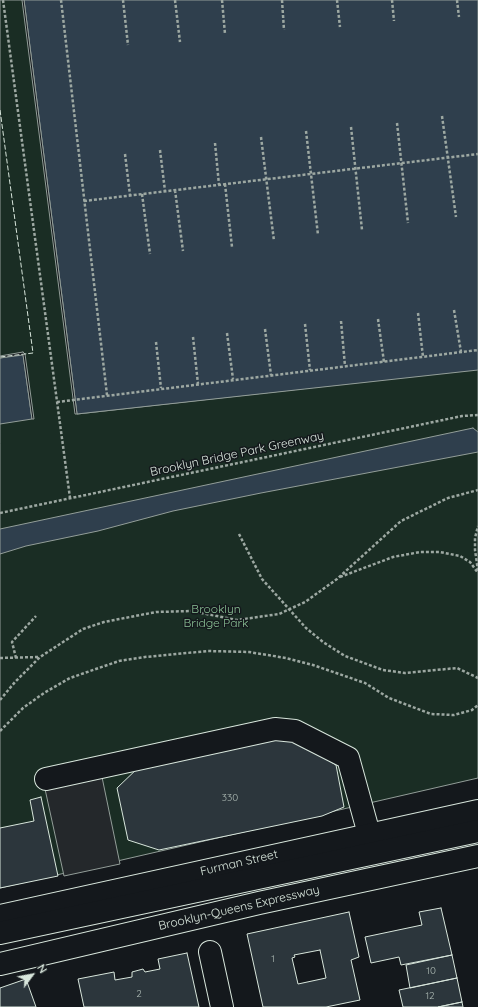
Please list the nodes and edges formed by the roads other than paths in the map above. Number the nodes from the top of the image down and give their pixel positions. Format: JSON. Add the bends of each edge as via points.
{"nodes":[{"id":1,"x":46,"y":779,"type":"dead end"},
{"id":2,"x":478,"y":811,"type":"edge"},
{"id":3,"x":478,"y":831,"type":"edge"},
{"id":4,"x":369,"y":834,"type":"junction"},
{"id":5,"x":478,"y":856,"type":"edge"},
{"id":6,"x":0,"y":916,"type":"edge"},
{"id":7,"x":0,"y":933,"type":"edge"},
{"id":8,"x":210,"y":952,"type":"dead end"},
{"id":9,"x":0,"y":964,"type":"edge"},
{"id":10,"x":222,"y":1007,"type":"edge"}],
"edges":[{"from":1,"to":4,"type":"main road","via":[[81,780],[275,729],[296,731],[348,758]]},
{"from":2,"to":4,"type":"main road","name":"Furman Street"},
{"from":3,"to":7,"type":"main road","name":"Brooklyn-Queens Expressway"},
{"from":4,"to":6,"type":"main road","name":"Furman Street"},
{"from":5,"to":9,"type":"main road","name":"Brooklyn-Queens Expressway","via":[[259,903]]},
{"from":8,"to":10,"type":"main road"}]}
